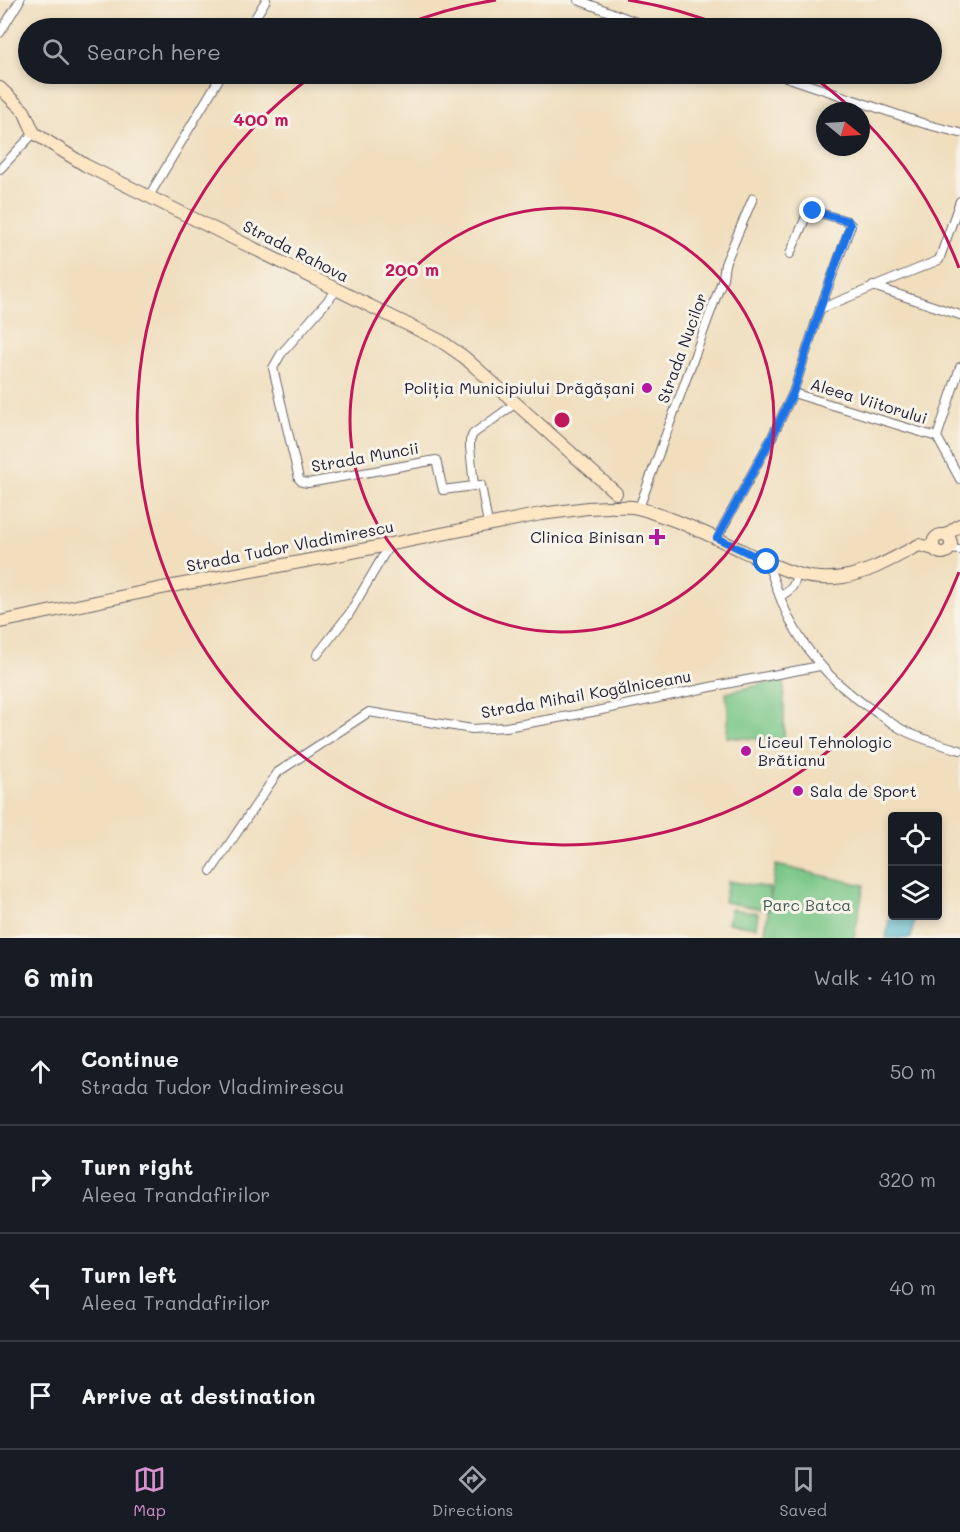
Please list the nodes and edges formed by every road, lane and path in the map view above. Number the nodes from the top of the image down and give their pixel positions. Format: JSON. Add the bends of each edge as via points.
{"nodes":[{"id":1,"x":20,"y":0,"type":"edge"},
{"id":2,"x":266,"y":0,"type":"edge"},
{"id":3,"x":578,"y":0,"type":"edge"},
{"id":4,"x":255,"y":18,"type":"edge"},
{"id":5,"x":626,"y":18,"type":"edge"},
{"id":6,"x":0,"y":33,"type":"edge"},
{"id":7,"x":216,"y":84,"type":"edge"},
{"id":8,"x":807,"y":84,"type":"edge"},
{"id":9,"x":0,"y":88,"type":"edge"},
{"id":10,"x":34,"y":133,"type":"junction"},
{"id":11,"x":960,"y":133,"type":"edge"},
{"id":12,"x":0,"y":169,"type":"edge"},
{"id":13,"x":149,"y":196,"type":"junction"},
{"id":14,"x":753,"y":198,"type":"dead end"},
{"id":15,"x":960,"y":201,"type":"edge"},
{"id":16,"x":956,"y":227,"type":"edge"},
{"id":17,"x":790,"y":254,"type":"dead end"},
{"id":18,"x":873,"y":286,"type":"junction"},
{"id":19,"x":337,"y":290,"type":"junction"},
{"id":20,"x":820,"y":309,"type":"junction"},
{"id":21,"x":960,"y":315,"type":"edge"},
{"id":22,"x":960,"y":367,"type":"edge"},
{"id":23,"x":793,"y":393,"type":"junction"},
{"id":24,"x":516,"y":403,"type":"junction"},
{"id":25,"x":937,"y":437,"type":"junction"},
{"id":26,"x":960,"y":479,"type":"edge"},
{"id":27,"x":474,"y":486,"type":"junction"},
{"id":28,"x":611,"y":499,"type":"junction"},
{"id":29,"x":638,"y":508,"type":"junction"},
{"id":30,"x":488,"y":524,"type":"junction"},
{"id":31,"x":960,"y":525,"type":"edge"},
{"id":32,"x":717,"y":538,"type":"junction"},
{"id":33,"x":938,"y":541,"type":"junction"},
{"id":34,"x":390,"y":544,"type":"junction"},
{"id":35,"x":955,"y":549,"type":"edge"},
{"id":36,"x":767,"y":562,"type":"junction"},
{"id":37,"x":797,"y":575,"type":"junction"},
{"id":38,"x":780,"y":596,"type":"junction"},
{"id":39,"x":4,"y":623,"type":"edge"},
{"id":40,"x":317,"y":655,"type":"dead end"},
{"id":41,"x":820,"y":666,"type":"junction"},
{"id":42,"x":960,"y":749,"type":"edge"},
{"id":43,"x":211,"y":871,"type":"dead end"}],
"edges":[{"from":1,"to":6,"type":"street"},
{"from":2,"to":4,"type":"street"},
{"from":3,"to":5,"type":"street"},
{"from":7,"to":13,"type":"street"},
{"from":8,"to":11,"type":"street"},
{"from":9,"to":10,"type":"main road","name":"Strada Rahova","via":[[24,111]]},
{"from":10,"to":12,"type":"street"},
{"from":10,"to":13,"type":"main road","name":"Strada Rahova","via":[[85,165]]},
{"from":13,"to":19,"type":"main road","name":"Strada Rahova"},
{"from":14,"to":29,"type":"street","name":"Strada Nucilor","via":[[725,264]]},
{"from":15,"to":16,"type":"street"},
{"from":16,"to":18,"type":"street","via":[[939,260]]},
{"from":17,"to":20,"type":"street","via":[[808,212],[848,221],[850,225]]},
{"from":18,"to":20,"type":"street"},
{"from":18,"to":21,"type":"street"},
{"from":19,"to":24,"type":"main road","name":"Strada Rahova","via":[[441,340]]},
{"from":19,"to":27,"type":"street","name":"Strada Muncii","via":[[273,368],[299,479],[308,483],[436,460],[443,490]]},
{"from":20,"to":23,"type":"street"},
{"from":22,"to":25,"type":"street"},
{"from":23,"to":25,"type":"street","name":"Aleea Viitorului"},
{"from":23,"to":32,"type":"street"},
{"from":24,"to":27,"type":"street","via":[[473,435],[470,447]]},
{"from":24,"to":28,"type":"main road","name":"Strada Rahova","via":[[601,478]]},
{"from":25,"to":26,"type":"street"},
{"from":27,"to":30,"type":"street","via":[[480,485]]},
{"from":28,"to":29,"type":"main road"},
{"from":28,"to":30,"type":"main road","name":"Strada Tudor Vladimirescu","via":[[588,508]]},
{"from":29,"to":32,"type":"main road"},
{"from":30,"to":34,"type":"main road","name":"Strada Tudor Vladimirescu"},
{"from":31,"to":33,"type":"main road"},
{"from":32,"to":36,"type":"main road"},
{"from":33,"to":35,"type":"main road","via":[[938,553]]},
{"from":33,"to":37,"type":"main road","via":[[919,545],[856,574],[826,578]]},
{"from":34,"to":39,"type":"main road","name":"Strada Tudor Vladimirescu"},
{"from":34,"to":40,"type":"street","via":[[349,614]]},
{"from":36,"to":37,"type":"main road"},
{"from":36,"to":38,"type":"street"},
{"from":37,"to":38,"type":"street","via":[[793,588]]},
{"from":38,"to":41,"type":"street","via":[[795,629]]},
{"from":41,"to":42,"type":"street","via":[[844,690],[898,727]]},
{"from":41,"to":43,"type":"street","name":"Strada Mihail Kogălniceanu","via":[[506,727],[472,729],[369,712],[278,772]]}]}
